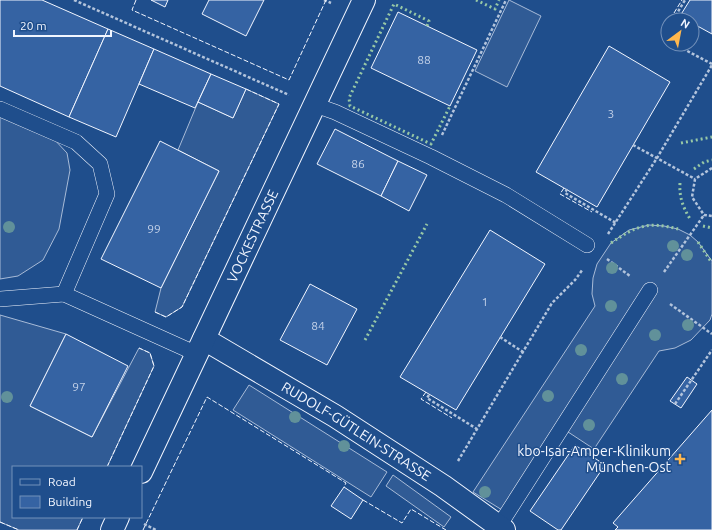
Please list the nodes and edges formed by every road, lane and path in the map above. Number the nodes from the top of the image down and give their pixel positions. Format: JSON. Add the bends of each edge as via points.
{"nodes":[{"id":1,"x":74,"y":0,"type":"edge"},
{"id":2,"x":324,"y":0,"type":"edge"},
{"id":3,"x":364,"y":0,"type":"edge"},
{"id":4,"x":506,"y":0,"type":"edge"},
{"id":5,"x":685,"y":0,"type":"edge"},
{"id":6,"x":334,"y":4,"type":"dead end"},
{"id":7,"x":678,"y":12,"type":"edge"},
{"id":8,"x":689,"y":52,"type":"edge"},
{"id":9,"x":712,"y":64,"type":"edge"},
{"id":10,"x":290,"y":96,"type":"dead end"},
{"id":11,"x":315,"y":104,"type":"junction"},
{"id":12,"x":0,"y":109,"type":"edge"},
{"id":13,"x":440,"y":138,"type":"dead end"},
{"id":14,"x":633,"y":145,"type":"dead end"},
{"id":15,"x":657,"y":158,"type":"junction"},
{"id":16,"x":712,"y":168,"type":"edge"},
{"id":17,"x":695,"y":179,"type":"junction"},
{"id":18,"x":566,"y":189,"type":"dead end"},
{"id":19,"x":704,"y":215,"type":"junction"},
{"id":20,"x":712,"y":216,"type":"edge"},
{"id":21,"x":616,"y":223,"type":"junction"},
{"id":22,"x":604,"y":240,"type":"dead end"},
{"id":23,"x":587,"y":244,"type":"dead end"},
{"id":24,"x":584,"y":268,"type":"dead end"},
{"id":25,"x":650,"y":290,"type":"joint"},
{"id":26,"x":64,"y":294,"type":"junction"},
{"id":27,"x":0,"y":299,"type":"edge"},
{"id":28,"x":500,"y":337,"type":"dead end"},
{"id":29,"x":200,"y":347,"type":"junction"},
{"id":30,"x":712,"y":350,"type":"edge"},
{"id":31,"x":523,"y":352,"type":"junction"},
{"id":32,"x":429,"y":395,"type":"dead end"},
{"id":33,"x":675,"y":404,"type":"dead end"},
{"id":34,"x":477,"y":429,"type":"junction"},
{"id":35,"x":142,"y":470,"type":"edge"},
{"id":36,"x":443,"y":486,"type":"junction"},
{"id":37,"x":118,"y":518,"type":"edge"},
{"id":38,"x":501,"y":528,"type":"edge"},
{"id":39,"x":112,"y":530,"type":"edge"}],
"edges":[{"from":1,"to":10,"type":"path"},
{"from":2,"to":6,"type":"path"},
{"from":3,"to":11,"type":"main road","name":"VOCKESTRASSE"},
{"from":4,"to":13,"type":"path"},
{"from":5,"to":7,"type":"path"},
{"from":8,"to":9,"type":"path"},
{"from":9,"to":15,"type":"path"},
{"from":11,"to":23,"type":"lane","via":[[506,195]]},
{"from":11,"to":29,"type":"main road","name":"VOCKESTRASSE"},
{"from":12,"to":26,"type":"lane","via":[[76,142],[100,164],[107,194]]},
{"from":14,"to":15,"type":"path"},
{"from":15,"to":17,"type":"path"},
{"from":15,"to":21,"type":"path"},
{"from":16,"to":17,"type":"path"},
{"from":17,"to":19,"type":"path","via":[[692,198]]},
{"from":18,"to":21,"type":"path","via":[[564,192]]},
{"from":19,"to":20,"type":"path"},
{"from":19,"to":25,"type":"path"},
{"from":21,"to":22,"type":"path"},
{"from":24,"to":31,"type":"path","via":[[552,302]]},
{"from":25,"to":38,"type":"lane"},
{"from":26,"to":27,"type":"lane"},
{"from":26,"to":29,"type":"lane"},
{"from":28,"to":31,"type":"path"},
{"from":29,"to":35,"type":"main road","name":"VOCKESTRASSE"},
{"from":29,"to":36,"type":"main road","name":"RUDOLF-GÜTLEIN-STRASSE","via":[[335,416]]},
{"from":30,"to":33,"type":"path"},
{"from":31,"to":34,"type":"path"},
{"from":32,"to":34,"type":"path","via":[[427,398]]},
{"from":34,"to":36,"type":"path"},
{"from":36,"to":38,"type":"main road","name":"RUDOLF-GÜTLEIN-STRASSE"},
{"from":37,"to":39,"type":"main road"}]}
